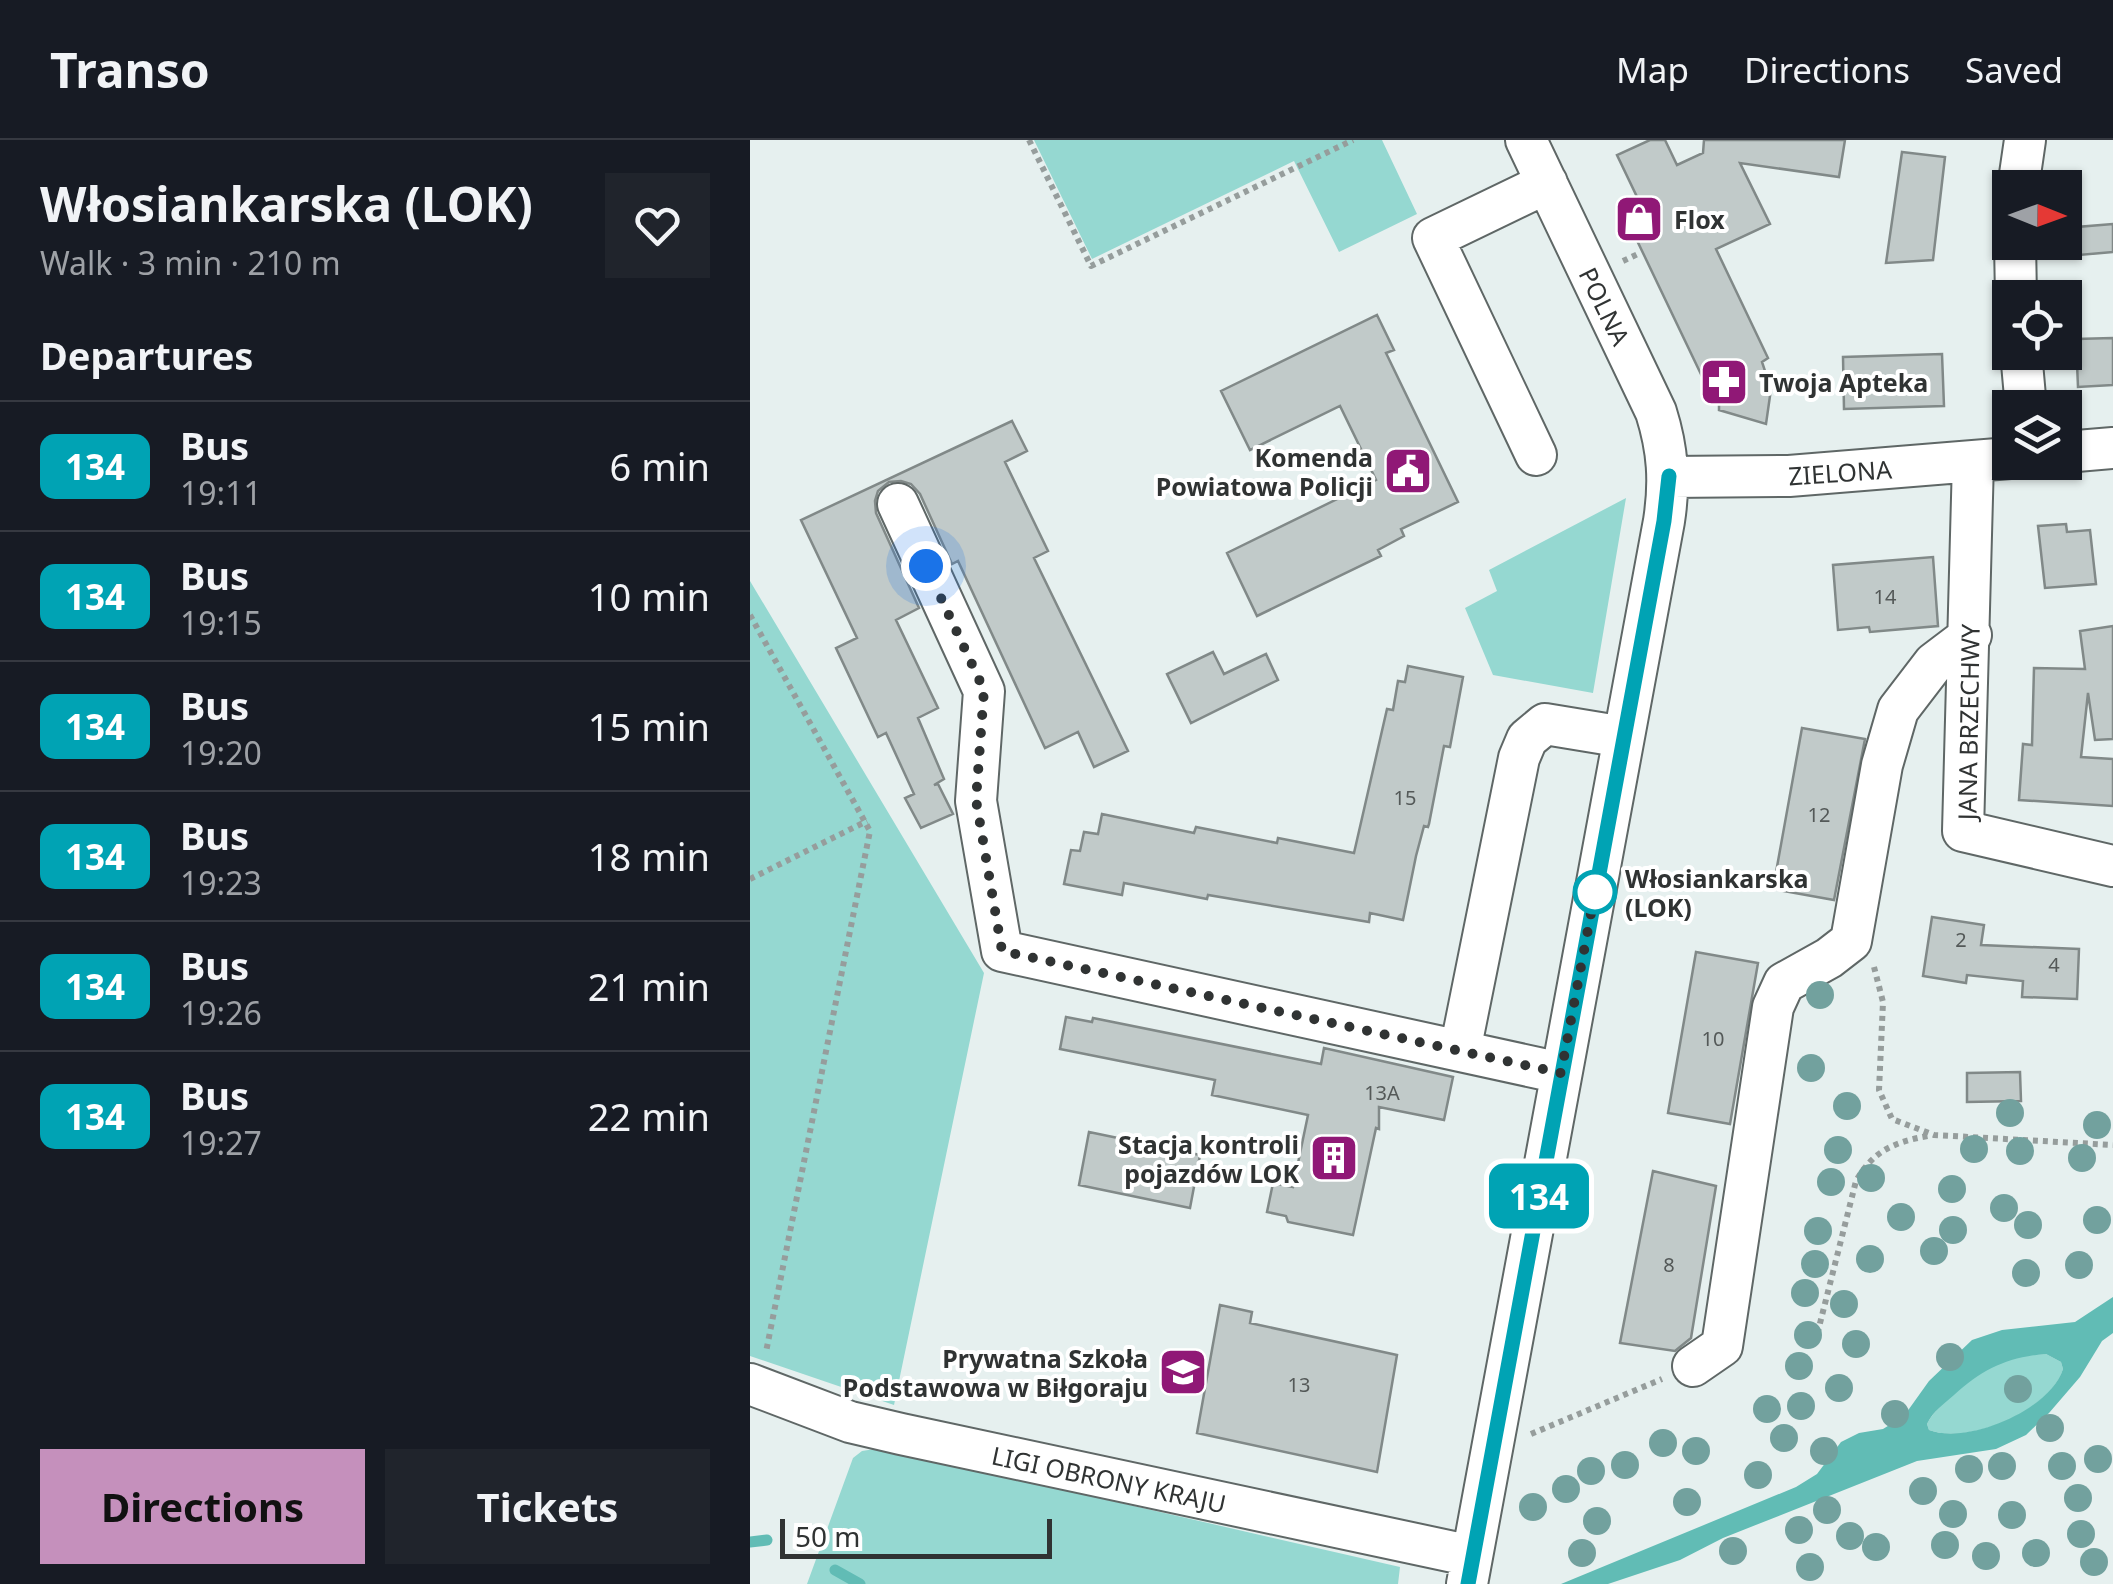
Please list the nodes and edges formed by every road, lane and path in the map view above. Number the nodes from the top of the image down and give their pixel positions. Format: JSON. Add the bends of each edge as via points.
{"nodes":[{"id":1,"x":1029,"y":140,"type":"edge"},
{"id":2,"x":1353,"y":140,"type":"edge"},
{"id":3,"x":1526,"y":140,"type":"edge"},
{"id":4,"x":2025,"y":140,"type":"edge"},
{"id":5,"x":2021,"y":170,"type":"edge"},
{"id":6,"x":1547,"y":184,"type":"junction"},
{"id":7,"x":2113,"y":448,"type":"edge"},
{"id":8,"x":2082,"y":451,"type":"edge"},
{"id":9,"x":1536,"y":454,"type":"dead end"},
{"id":10,"x":1992,"y":459,"type":"edge"},
{"id":11,"x":1669,"y":476,"type":"junction"},
{"id":12,"x":898,"y":504,"type":"dead end"},
{"id":13,"x":750,"y":615,"type":"edge"},
{"id":14,"x":1970,"y":635,"type":"junction"},
{"id":15,"x":1624,"y":738,"type":"junction"},
{"id":16,"x":867,"y":821,"type":"junction"},
{"id":17,"x":2113,"y":866,"type":"edge"},
{"id":18,"x":750,"y":878,"type":"edge"},
{"id":19,"x":1851,"y":940,"type":"junction"},
{"id":20,"x":1460,"y":1051,"type":"junction"},
{"id":21,"x":1561,"y":1073,"type":"junction"},
{"id":22,"x":1934,"y":1135,"type":"junction"},
{"id":23,"x":2113,"y":1145,"type":"edge"},
{"id":24,"x":1815,"y":1343,"type":"dead end"},
{"id":25,"x":1693,"y":1366,"type":"joint"},
{"id":26,"x":751,"y":1385,"type":"edge"},
{"id":27,"x":1520,"y":1438,"type":"dead end"},
{"id":28,"x":1470,"y":1570,"type":"edge"}],
"edges":[{"from":1,"to":2,"type":"path","via":[[1091,266]]},
{"from":3,"to":6,"type":"street","name":"POLNA"},
{"from":4,"to":5,"type":"street"},
{"from":6,"to":9,"type":"street","via":[[1433,238]]},
{"from":6,"to":11,"type":"street","name":"POLNA","via":[[1656,412]]},
{"from":7,"to":8,"type":"street"},
{"from":10,"to":11,"type":"street","name":"ZIELONA","via":[[1789,476]]},
{"from":10,"to":14,"type":"street","name":"JANA BRZECHWY"},
{"from":11,"to":15,"type":"street","name":"POLNA"},
{"from":12,"to":20,"type":"street","via":[[984,690],[976,800],[1002,951]]},
{"from":13,"to":16,"type":"path"},
{"from":14,"to":17,"type":"street","name":"JANA BRZECHWY","via":[[1963,831]]},
{"from":14,"to":19,"type":"street","via":[[1934,663],[1898,710]]},
{"from":15,"to":20,"type":"street","via":[[1545,724],[1527,739]]},
{"from":15,"to":21,"type":"street","name":"POLNA"},
{"from":16,"to":18,"type":"path"},
{"from":16,"to":26,"type":"path","via":[[764,1361]]},
{"from":19,"to":22,"type":"path","via":[[1872,962],[1883,1002],[1879,1090],[1892,1119]]},
{"from":19,"to":25,"type":"street","via":[[1784,983],[1772,1008],[1722,1346]]},
{"from":20,"to":21,"type":"street"},
{"from":21,"to":28,"type":"street","name":"POLNA"},
{"from":22,"to":23,"type":"path"},
{"from":22,"to":24,"type":"path","via":[[1902,1140],[1866,1164]]},
{"from":25,"to":27,"type":"path"},
{"from":26,"to":28,"type":"street","name":"LIGI OBRONY KRAJU","via":[[850,1422]]}]}
